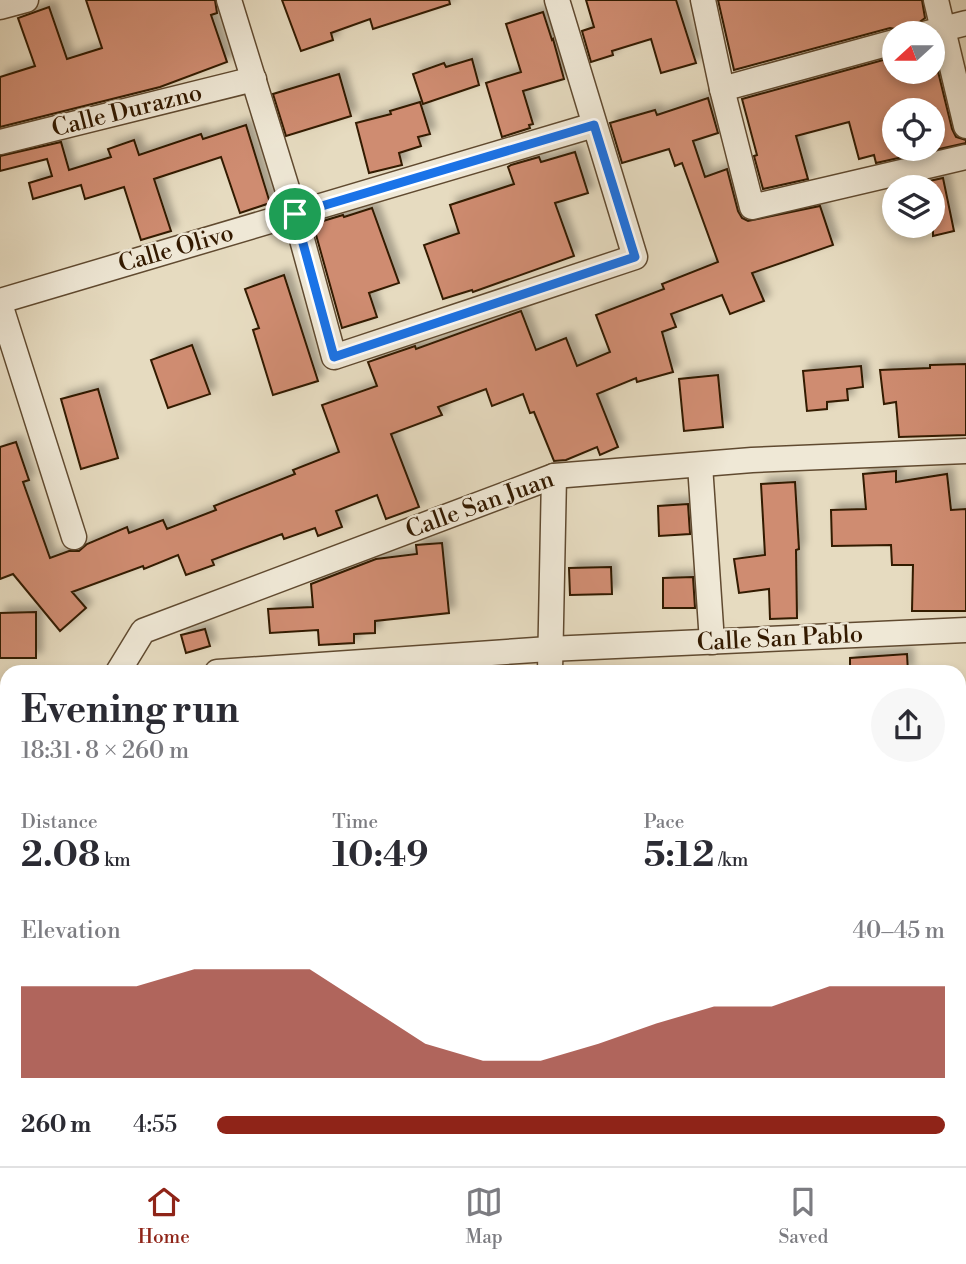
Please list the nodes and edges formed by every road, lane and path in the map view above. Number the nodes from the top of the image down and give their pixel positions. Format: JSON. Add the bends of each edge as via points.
{"nodes":[{"id":1,"x":26,"y":0,"type":"edge"},
{"id":2,"x":229,"y":0,"type":"edge"},
{"id":3,"x":557,"y":0,"type":"edge"},
{"id":4,"x":703,"y":0,"type":"edge"},
{"id":5,"x":936,"y":0,"type":"edge"},
{"id":6,"x":0,"y":8,"type":"edge"},
{"id":7,"x":943,"y":21,"type":"edge"},
{"id":8,"x":945,"y":28,"type":"edge"},
{"id":9,"x":882,"y":45,"type":"edge"},
{"id":10,"x":254,"y":79,"type":"junction"},
{"id":11,"x":722,"y":89,"type":"junction"},
{"id":12,"x":594,"y":125,"type":"junction"},
{"id":13,"x":966,"y":126,"type":"edge"},
{"id":14,"x":0,"y":142,"type":"edge"},
{"id":15,"x":966,"y":157,"type":"edge"},
{"id":16,"x":295,"y":214,"type":"junction"},
{"id":17,"x":0,"y":303,"type":"edge"},
{"id":18,"x":966,"y":452,"type":"edge"},
{"id":19,"x":700,"y":465,"type":"junction"},
{"id":20,"x":554,"y":476,"type":"junction"},
{"id":21,"x":74,"y":537,"type":"dead end"},
{"id":22,"x":966,"y":630,"type":"edge"},
{"id":23,"x":712,"y":642,"type":"junction"},
{"id":24,"x":549,"y":661,"type":"edge"},
{"id":25,"x":122,"y":665,"type":"edge"},
{"id":26,"x":428,"y":665,"type":"edge"}],
"edges":[{"from":1,"to":6,"type":"street"},
{"from":2,"to":10,"type":"street"},
{"from":3,"to":12,"type":"street"},
{"from":4,"to":11,"type":"street"},
{"from":5,"to":7,"type":"street"},
{"from":8,"to":13,"type":"street"},
{"from":9,"to":11,"type":"street"},
{"from":10,"to":14,"type":"street","name":"Calle Durazno"},
{"from":10,"to":16,"type":"street"},
{"from":11,"to":15,"type":"street","via":[[752,207]]},
{"from":12,"to":16,"type":"street","name":"Calle Olivo"},
{"from":12,"to":16,"type":"street","via":[[635,257],[334,357]]},
{"from":16,"to":17,"type":"street","name":"Calle Olivo"},
{"from":17,"to":21,"type":"street"},
{"from":18,"to":19,"type":"street","name":"Calle San Juan"},
{"from":19,"to":20,"type":"street","name":"Calle San Juan"},
{"from":19,"to":23,"type":"street"},
{"from":20,"to":24,"type":"street"},
{"from":20,"to":25,"type":"street","name":"Calle San Juan","via":[[143,631]]},
{"from":22,"to":23,"type":"street","name":"Calle San Pablo"},
{"from":23,"to":24,"type":"street","name":"Calle San Pablo"},
{"from":24,"to":26,"type":"street","name":"Calle San Pablo"}]}
